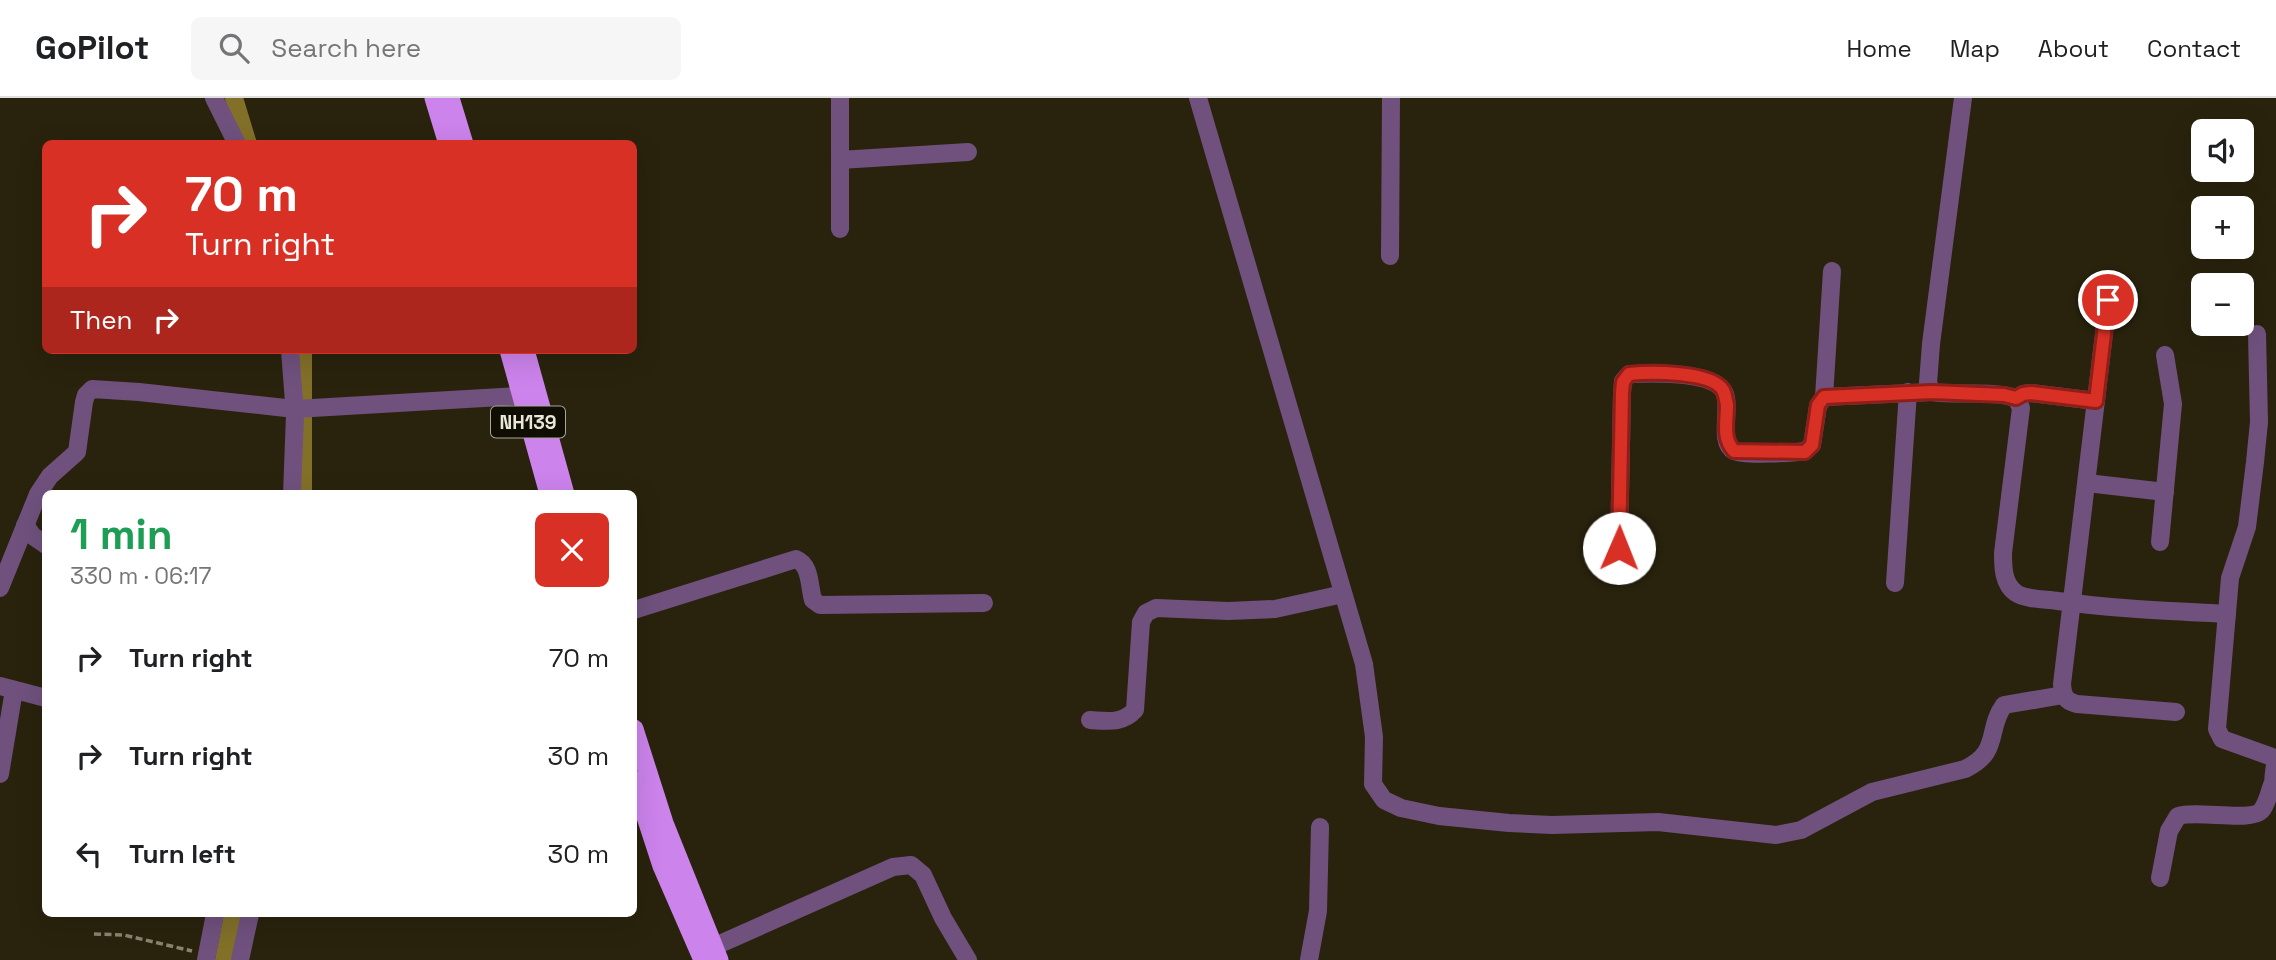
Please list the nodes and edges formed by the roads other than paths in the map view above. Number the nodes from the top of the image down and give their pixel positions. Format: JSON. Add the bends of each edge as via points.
{"nodes":[{"id":1,"x":214,"y":98,"type":"edge"},
{"id":2,"x":435,"y":98,"type":"edge"},
{"id":3,"x":450,"y":98,"type":"edge"},
{"id":4,"x":840,"y":98,"type":"edge"},
{"id":5,"x":1198,"y":98,"type":"edge"},
{"id":6,"x":1391,"y":98,"type":"edge"},
{"id":7,"x":1963,"y":98,"type":"edge"},
{"id":8,"x":235,"y":140,"type":"edge"},
{"id":9,"x":447,"y":140,"type":"edge"},
{"id":10,"x":463,"y":140,"type":"edge"},
{"id":11,"x":968,"y":152,"type":"dead end"},
{"id":12,"x":840,"y":160,"type":"junction"},
{"id":13,"x":840,"y":229,"type":"dead end"},
{"id":14,"x":1390,"y":256,"type":"dead end"},
{"id":15,"x":1832,"y":271,"type":"dead end"},
{"id":16,"x":2108,"y":300,"type":"dead end"},
{"id":17,"x":2257,"y":334,"type":"dead end"},
{"id":18,"x":290,"y":354,"type":"edge"},
{"id":19,"x":511,"y":354,"type":"edge"},
{"id":20,"x":525,"y":354,"type":"edge"},
{"id":21,"x":2165,"y":355,"type":"dead end"},
{"id":22,"x":1908,"y":392,"type":"junction"},
{"id":23,"x":1932,"y":392,"type":"junction"},
{"id":24,"x":530,"y":395,"type":"junction"},
{"id":25,"x":1824,"y":397,"type":"junction"},
{"id":26,"x":2016,"y":398,"type":"junction"},
{"id":27,"x":2096,"y":401,"type":"junction"},
{"id":28,"x":295,"y":408,"type":"junction"},
{"id":29,"x":2267,"y":429,"type":"edge"},
{"id":30,"x":2087,"y":483,"type":"junction"},
{"id":31,"x":292,"y":490,"type":"edge"},
{"id":32,"x":548,"y":490,"type":"edge"},
{"id":33,"x":564,"y":490,"type":"edge"},
{"id":34,"x":2165,"y":492,"type":"junction"},
{"id":35,"x":25,"y":525,"type":"junction"},
{"id":36,"x":42,"y":542,"type":"edge"},
{"id":37,"x":2160,"y":542,"type":"dead end"},
{"id":38,"x":1619,"y":548,"type":"dead end"},
{"id":39,"x":1895,"y":583,"type":"dead end"},
{"id":40,"x":0,"y":588,"type":"edge"},
{"id":41,"x":1343,"y":594,"type":"junction"},
{"id":42,"x":984,"y":603,"type":"dead end"},
{"id":43,"x":2073,"y":603,"type":"junction"},
{"id":44,"x":637,"y":609,"type":"edge"},
{"id":45,"x":2227,"y":614,"type":"junction"},
{"id":46,"x":7,"y":688,"type":"edge"},
{"id":47,"x":2063,"y":695,"type":"junction"},
{"id":48,"x":42,"y":697,"type":"edge"},
{"id":49,"x":2176,"y":712,"type":"dead end"},
{"id":50,"x":1090,"y":720,"type":"dead end"},
{"id":51,"x":637,"y":738,"type":"edge"},
{"id":52,"x":0,"y":774,"type":"edge"},
{"id":53,"x":2274,"y":788,"type":"edge"},
{"id":54,"x":637,"y":794,"type":"edge"},
{"id":55,"x":1320,"y":827,"type":"dead end"},
{"id":56,"x":2160,"y":878,"type":"dead end"},
{"id":57,"x":214,"y":917,"type":"edge"},
{"id":58,"x":249,"y":917,"type":"edge"},
{"id":59,"x":712,"y":956,"type":"edge"},
{"id":60,"x":207,"y":957,"type":"edge"},
{"id":61,"x":240,"y":960,"type":"edge"},
{"id":62,"x":968,"y":960,"type":"edge"},
{"id":63,"x":1309,"y":960,"type":"edge"}],
"edges":[{"from":1,"to":8,"type":"street"},
{"from":2,"to":9,"type":"highway"},
{"from":3,"to":10,"type":"highway"},
{"from":4,"to":12,"type":"street"},
{"from":5,"to":41,"type":"street"},
{"from":6,"to":14,"type":"street"},
{"from":7,"to":23,"type":"street","via":[[1931,344],[1928,383]]},
{"from":11,"to":12,"type":"street"},
{"from":12,"to":13,"type":"street"},
{"from":15,"to":25,"type":"street"},
{"from":16,"to":27,"type":"street"},
{"from":17,"to":29,"type":"street"},
{"from":18,"to":28,"type":"street"},
{"from":19,"to":24,"type":"highway","number":"NH139"},
{"from":20,"to":24,"type":"highway","number":"NH139"},
{"from":21,"to":34,"type":"street","via":[[2173,404]]},
{"from":22,"to":23,"type":"street"},
{"from":22,"to":25,"type":"street"},
{"from":22,"to":39,"type":"street"},
{"from":23,"to":26,"type":"street"},
{"from":24,"to":28,"type":"street"},
{"from":24,"to":32,"type":"highway","number":"NH139"},
{"from":24,"to":33,"type":"highway","number":"NH139"},
{"from":25,"to":38,"type":"street","via":[[1818,405],[1812,445],[1805,452],[1745,453],[1728,445],[1724,390],[1713,381],[1700,376],[1629,374],[1622,393]]},
{"from":26,"to":27,"type":"street","via":[[2031,393]]},
{"from":26,"to":43,"type":"street","via":[[2021,418],[2005,529],[2004,572],[2016,593]]},
{"from":27,"to":30,"type":"street"},
{"from":28,"to":31,"type":"street"},
{"from":28,"to":35,"type":"street","via":[[92,389],[84,402],[77,452],[44,484]]},
{"from":29,"to":45,"type":"street","via":[[2247,527],[2233,565]]},
{"from":30,"to":34,"type":"street"},
{"from":30,"to":43,"type":"street"},
{"from":34,"to":37,"type":"street"},
{"from":35,"to":36,"type":"street"},
{"from":35,"to":40,"type":"street"},
{"from":41,"to":47,"type":"street","via":[[1366,677],[1374,737],[1373,784],[1384,800],[1439,816],[1552,825],[1658,822],[1787,835],[1872,792],[1976,764],[1991,745],[2004,705]]},
{"from":41,"to":50,"type":"street","via":[[1275,609],[1156,608],[1141,622],[1135,710],[1119,722]]},
{"from":42,"to":44,"type":"street","via":[[820,605],[813,600],[806,568],[796,559]]},
{"from":43,"to":45,"type":"street"},
{"from":43,"to":47,"type":"street"},
{"from":45,"to":53,"type":"street","via":[[2217,729],[2222,739],[2274,758]]},
{"from":46,"to":48,"type":"street"},
{"from":46,"to":52,"type":"street"},
{"from":47,"to":49,"type":"street","via":[[2077,705]]},
{"from":51,"to":59,"type":"highway"},
{"from":53,"to":56,"type":"street","via":[[2258,814],[2178,816],[2169,831]]},
{"from":54,"to":59,"type":"highway","via":[[662,866]]},
{"from":55,"to":63,"type":"street","via":[[1318,911]]},
{"from":57,"to":60,"type":"street"},
{"from":58,"to":61,"type":"street"},
{"from":59,"to":62,"type":"street","via":[[892,867],[911,865],[923,875]]}]}
